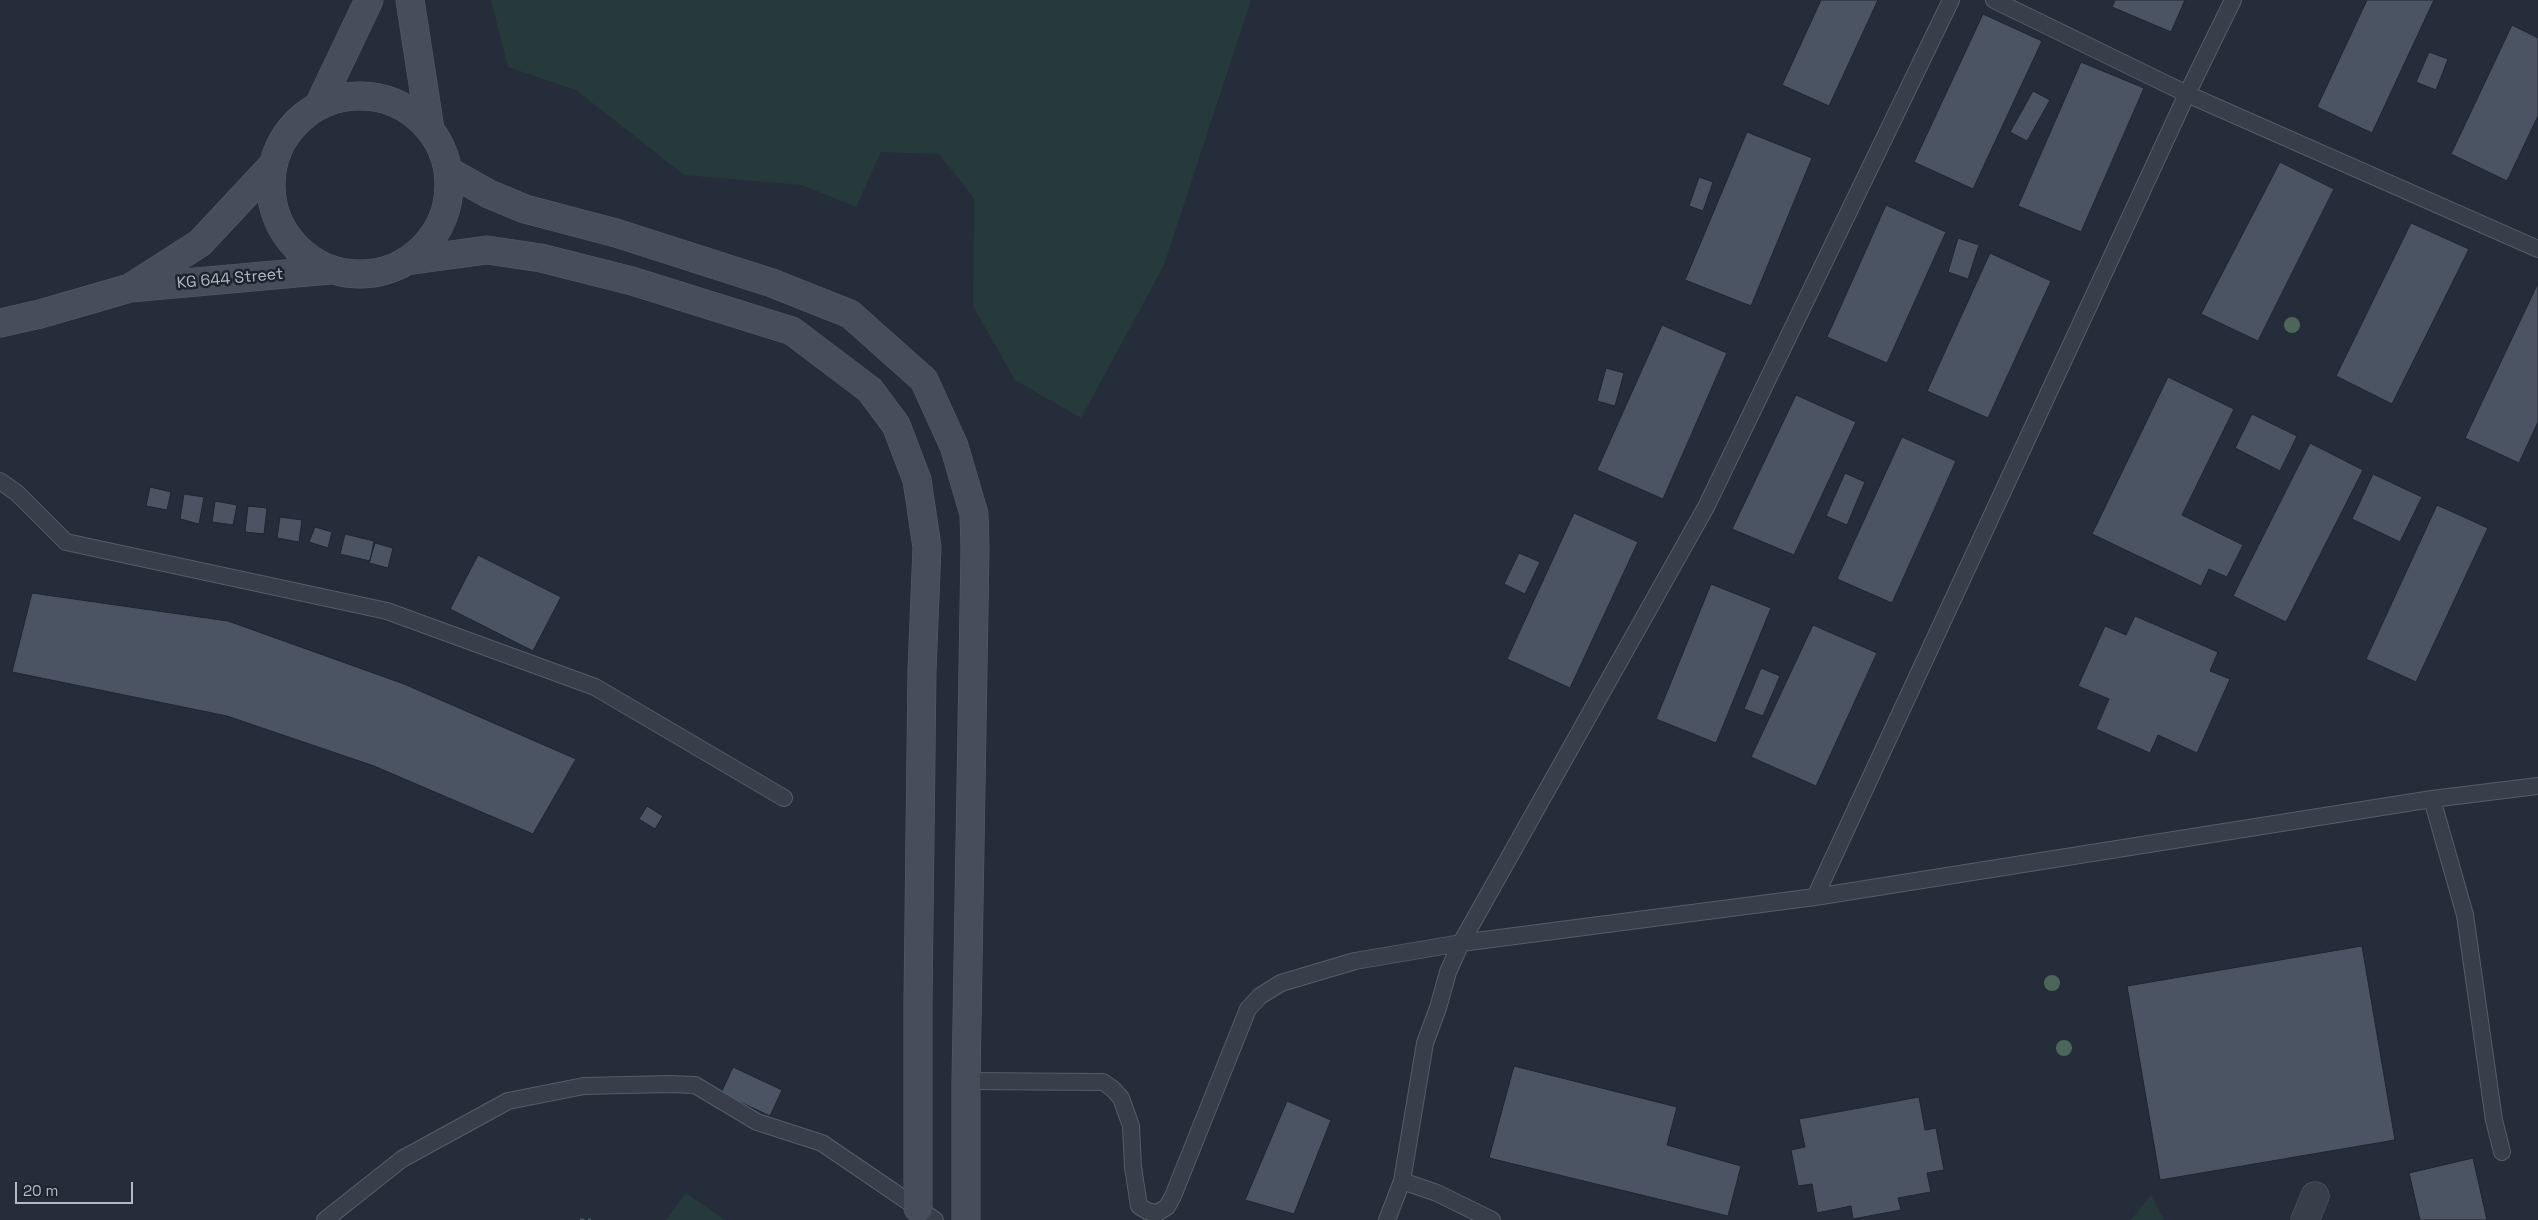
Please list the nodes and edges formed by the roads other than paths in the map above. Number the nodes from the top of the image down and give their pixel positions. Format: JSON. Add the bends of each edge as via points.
{"nodes":[{"id":1,"x":369,"y":0,"type":"edge"},
{"id":2,"x":410,"y":0,"type":"edge"},
{"id":3,"x":1951,"y":0,"type":"edge"},
{"id":4,"x":1994,"y":0,"type":"edge"},
{"id":5,"x":2233,"y":0,"type":"edge"},
{"id":6,"x":2187,"y":94,"type":"junction"},
{"id":7,"x":319,"y":105,"type":"junction"},
{"id":8,"x":430,"y":129,"type":"junction"},
{"id":9,"x":272,"y":166,"type":"junction"},
{"id":10,"x":448,"y":171,"type":"junction"},
{"id":11,"x":2538,"y":249,"type":"edge"},
{"id":12,"x":406,"y":261,"type":"junction"},
{"id":13,"x":330,"y":270,"type":"junction"},
{"id":14,"x":130,"y":288,"type":"junction"},
{"id":15,"x":0,"y":323,"type":"edge"},
{"id":16,"x":904,"y":362,"type":"junction"},
{"id":17,"x":870,"y":390,"type":"junction"},
{"id":18,"x":0,"y":480,"type":"edge"},
{"id":19,"x":2538,"y":786,"type":"edge"},
{"id":20,"x":784,"y":798,"type":"dead end"},
{"id":21,"x":2432,"y":799,"type":"junction"},
{"id":22,"x":1815,"y":897,"type":"junction"},
{"id":23,"x":1461,"y":942,"type":"junction"},
{"id":24,"x":966,"y":1080,"type":"junction"},
{"id":25,"x":2502,"y":1152,"type":"dead end"},
{"id":26,"x":1402,"y":1181,"type":"junction"},
{"id":27,"x":927,"y":1214,"type":"edge"},
{"id":28,"x":325,"y":1220,"type":"edge"},
{"id":29,"x":966,"y":1220,"type":"edge"},
{"id":30,"x":1387,"y":1220,"type":"edge"},
{"id":31,"x":1492,"y":1220,"type":"edge"}],
"edges":[{"from":1,"to":7,"type":"main road"},
{"from":2,"to":8,"type":"main road"},
{"from":3,"to":23,"type":"lane","via":[[1706,507]]},
{"from":4,"to":6,"type":"lane"},
{"from":5,"to":6,"type":"lane"},
{"from":6,"to":11,"type":"lane"},
{"from":6,"to":22,"type":"lane"},
{"from":7,"to":8,"type":"main road","via":[[358,96],[390,101],[412,112]]},
{"from":7,"to":9,"type":"main road","via":[[288,131]]},
{"from":8,"to":10,"type":"main road","via":[[439,142]]},
{"from":9,"to":13,"type":"main road","via":[[270,192],[276,218],[288,240],[308,258]]},
{"from":9,"to":14,"type":"main road","name":"KG 644 Street","via":[[200,243]]},
{"from":10,"to":12,"type":"main road","via":[[449,197],[441,222],[426,244]]},
{"from":10,"to":16,"type":"main road","via":[[488,194],[525,209],[616,233],[772,283],[850,314]]},
{"from":12,"to":13,"type":"main road","via":[[369,274]]},
{"from":12,"to":17,"type":"main road","via":[[487,250],[542,258],[632,281],[792,330]]},
{"from":13,"to":14,"type":"main road","name":"KG 644 Street"},
{"from":14,"to":15,"type":"main road","name":"KG 644 Street"},
{"from":16,"to":17,"type":"main road"},
{"from":16,"to":24,"type":"main road","via":[[924,380],[954,446],[974,514]]},
{"from":17,"to":27,"type":"main road","via":[[896,425],[917,480],[927,547],[922,670],[918,1001]]},
{"from":18,"to":20,"type":"lane","via":[[66,542],[387,611],[595,687]]},
{"from":19,"to":21,"type":"lane"},
{"from":21,"to":22,"type":"lane"},
{"from":21,"to":25,"type":"lane","via":[[2465,915],[2494,1120]]},
{"from":22,"to":23,"type":"lane"},
{"from":23,"to":24,"type":"lane","via":[[1355,962],[1281,983],[1260,996],[1248,1009],[1173,1196],[1167,1207],[1157,1213],[1139,1206],[1131,1126],[1121,1098],[1114,1089],[1103,1082]]},
{"from":23,"to":26,"type":"lane","via":[[1425,1043]]},
{"from":24,"to":29,"type":"main road"},
{"from":26,"to":30,"type":"lane"},
{"from":26,"to":31,"type":"lane"},
{"from":27,"to":28,"type":"lane","via":[[822,1143],[757,1122],[695,1085],[631,1085],[584,1086],[508,1101],[402,1159]]}]}
